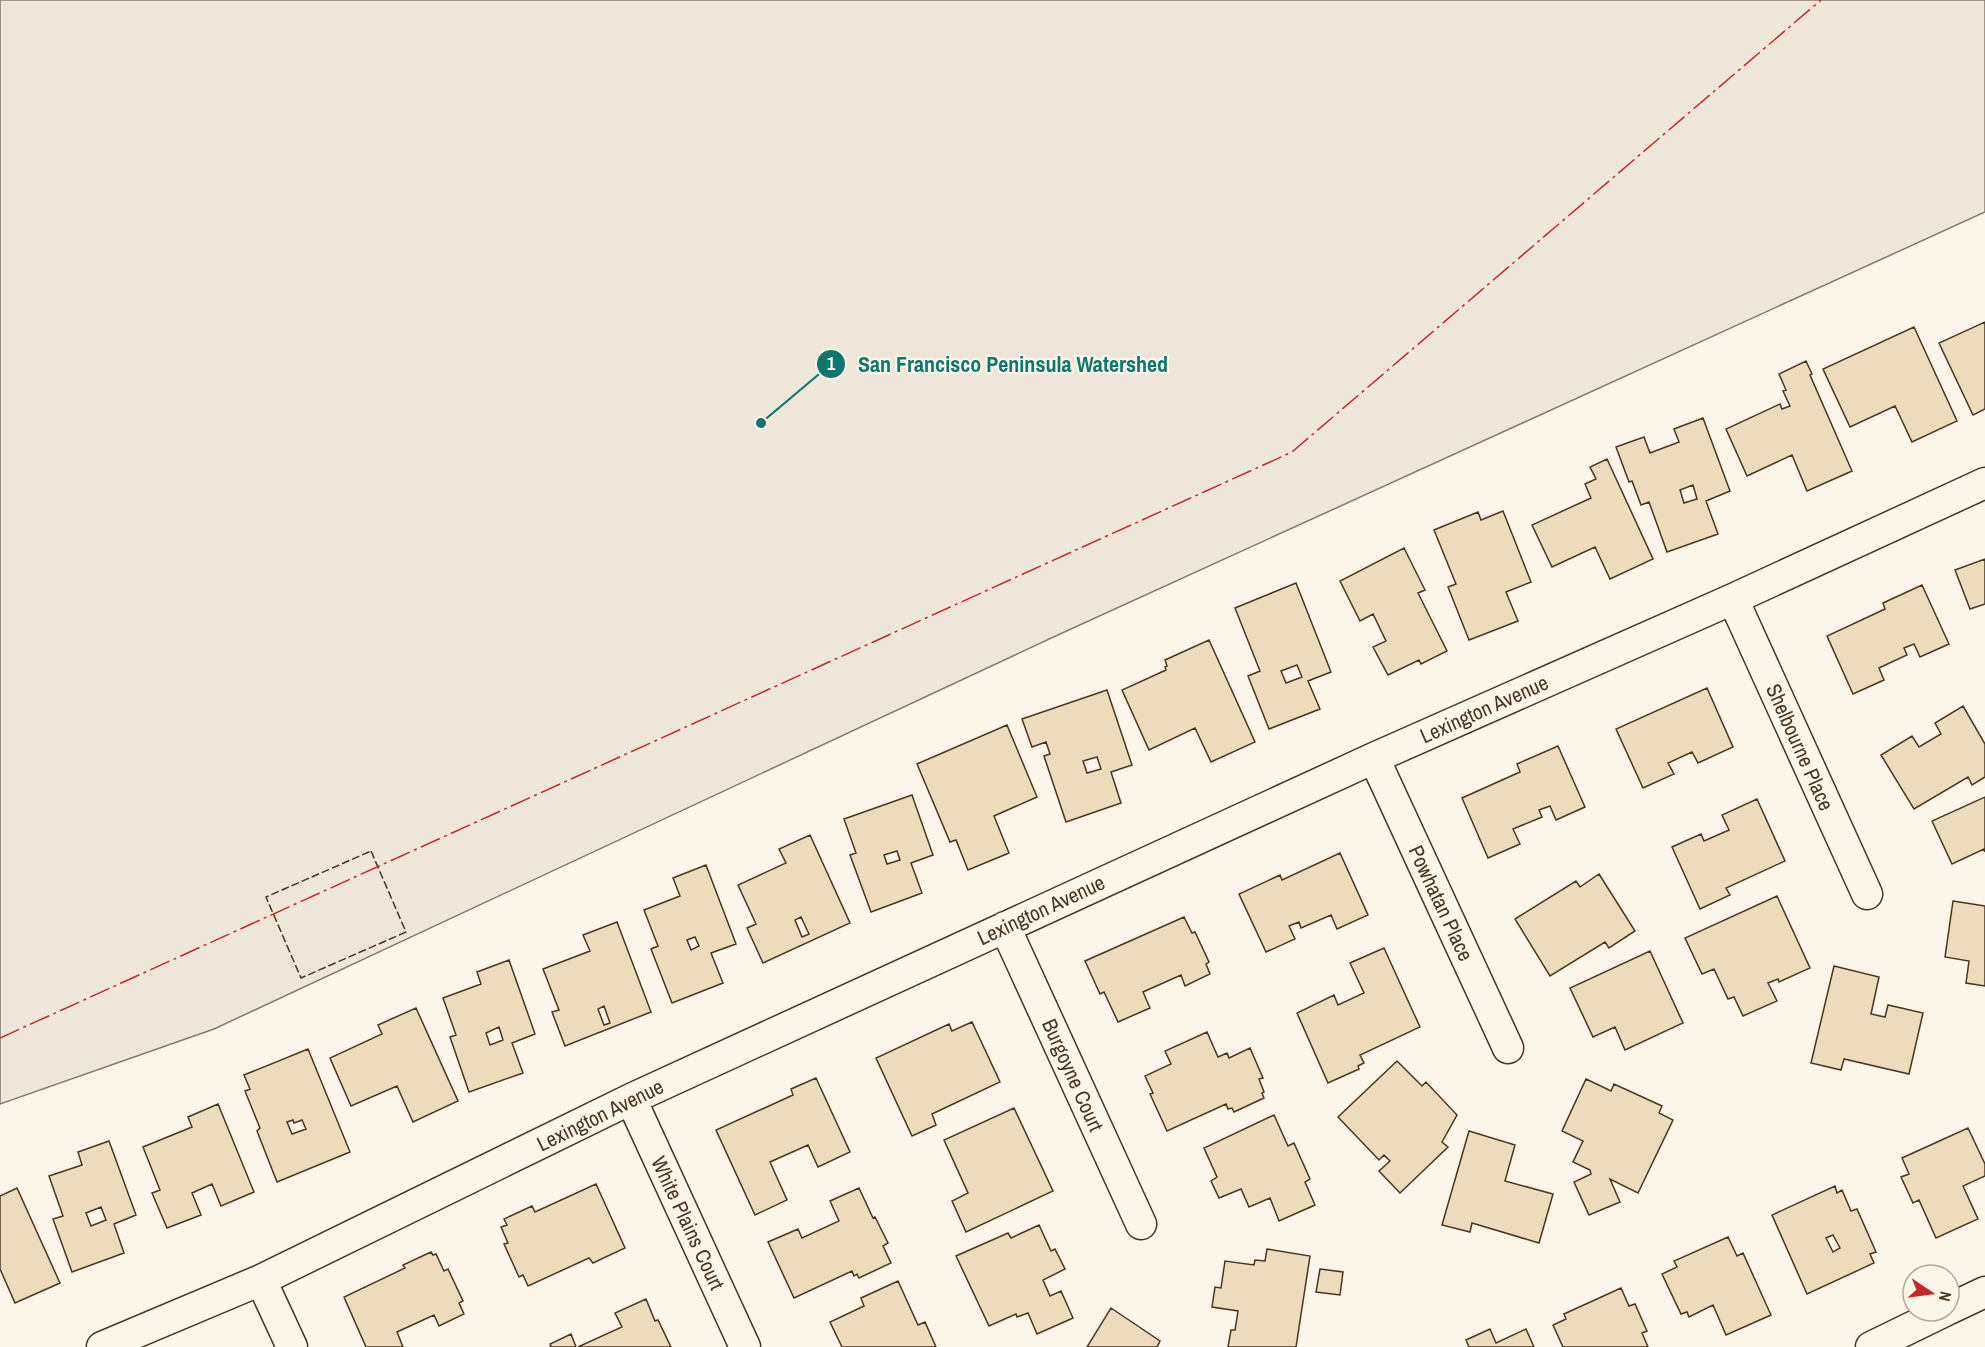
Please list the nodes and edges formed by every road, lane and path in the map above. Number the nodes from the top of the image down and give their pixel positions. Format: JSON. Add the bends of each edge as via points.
{"nodes":[{"id":1,"x":1985,"y":483,"type":"edge"},
{"id":2,"x":1733,"y":599,"type":"junction"},
{"id":3,"x":1374,"y":758,"type":"junction"},
{"id":4,"x":1867,"y":894,"type":"dead end"},
{"id":5,"x":1005,"y":927,"type":"junction"},
{"id":6,"x":1508,"y":1048,"type":"dead end"},
{"id":7,"x":631,"y":1099,"type":"junction"},
{"id":8,"x":1141,"y":1224,"type":"dead end"},
{"id":9,"x":261,"y":1280,"type":"junction"},
{"id":10,"x":1985,"y":1292,"type":"edge"},
{"id":11,"x":1961,"y":1303,"type":"edge"},
{"id":12,"x":1920,"y":1323,"type":"edge"},
{"id":13,"x":102,"y":1347,"type":"edge"},
{"id":14,"x":292,"y":1347,"type":"edge"},
{"id":15,"x":745,"y":1347,"type":"edge"},
{"id":16,"x":1871,"y":1347,"type":"edge"}],
"edges":[{"from":1,"to":2,"type":"street","name":"Lexington Avenue"},
{"from":2,"to":3,"type":"street","name":"Lexington Avenue"},
{"from":2,"to":4,"type":"street","name":"Shelbourne Place"},
{"from":3,"to":5,"type":"street","name":"Lexington Avenue"},
{"from":3,"to":6,"type":"street","name":"Powhatan Place"},
{"from":5,"to":7,"type":"street","name":"Lexington Avenue"},
{"from":5,"to":8,"type":"street","name":"Burgoyne Court"},
{"from":7,"to":9,"type":"street","name":"Lexington Avenue"},
{"from":7,"to":15,"type":"street","name":"White Plains Court"},
{"from":9,"to":13,"type":"street","name":"Lexington Avenue"},
{"from":9,"to":14,"type":"street"},
{"from":10,"to":11,"type":"street"},
{"from":12,"to":16,"type":"street"}]}
